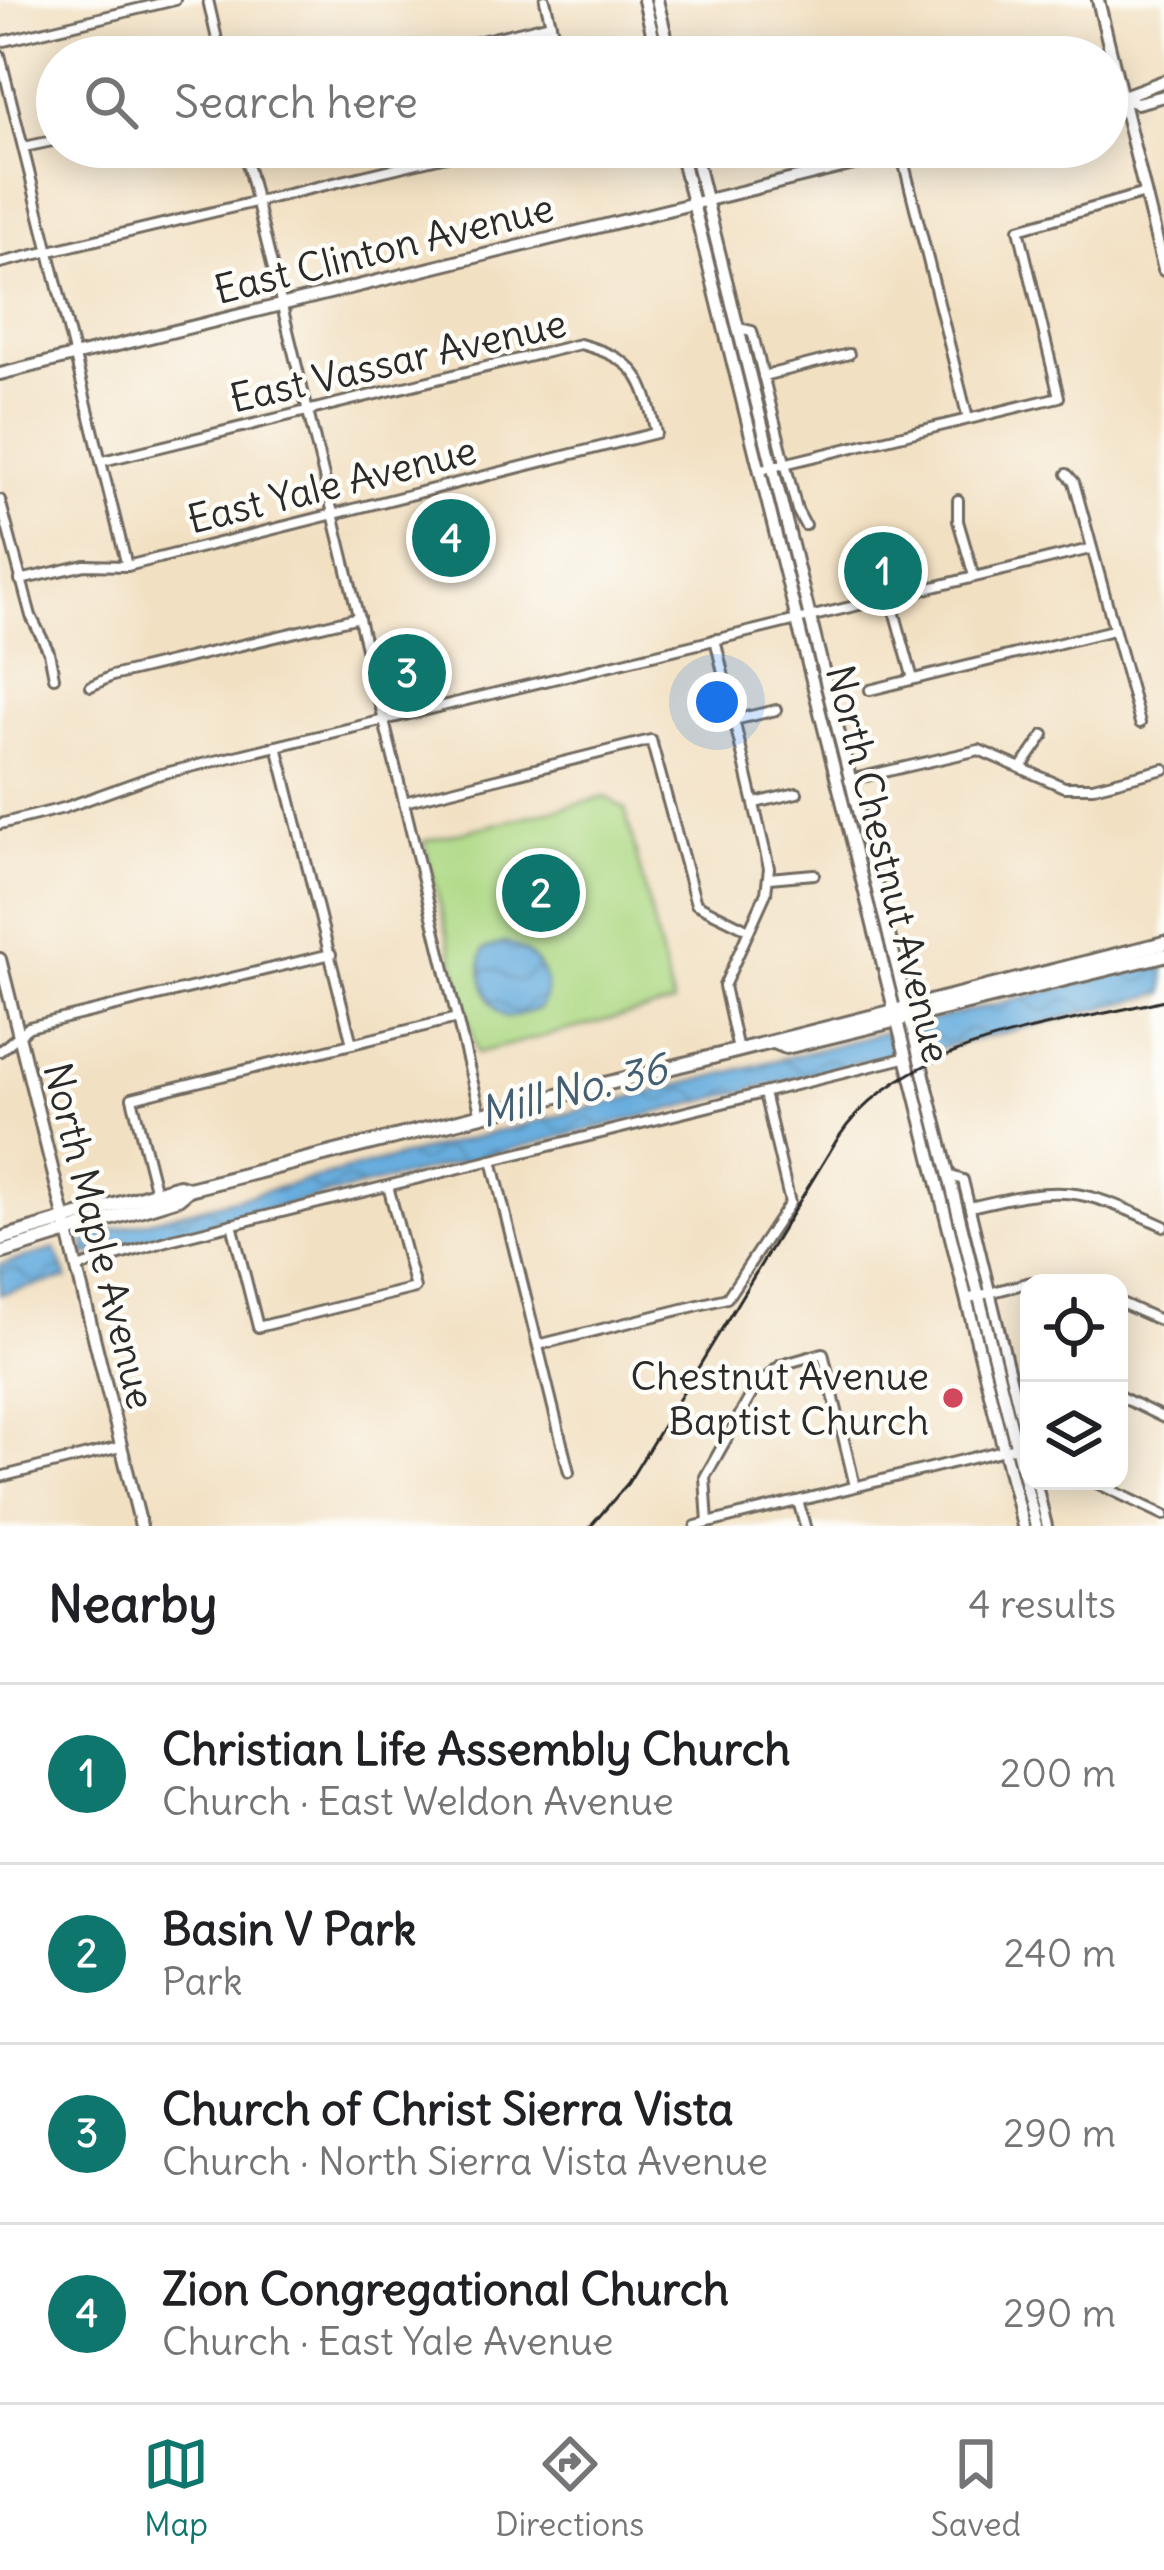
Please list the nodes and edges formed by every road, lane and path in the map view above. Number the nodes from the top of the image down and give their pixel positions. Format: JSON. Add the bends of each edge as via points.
{"nodes":[{"id":1,"x":175,"y":0,"type":"edge"},
{"id":2,"x":208,"y":0,"type":"edge"},
{"id":3,"x":545,"y":0,"type":"edge"},
{"id":4,"x":644,"y":0,"type":"edge"},
{"id":5,"x":657,"y":0,"type":"edge"},
{"id":6,"x":1098,"y":0,"type":"edge"},
{"id":7,"x":551,"y":24,"type":"junction"},
{"id":8,"x":216,"y":36,"type":"edge"},
{"id":9,"x":502,"y":36,"type":"edge"},
{"id":10,"x":554,"y":36,"type":"edge"},
{"id":11,"x":653,"y":36,"type":"edge"},
{"id":12,"x":666,"y":36,"type":"edge"},
{"id":13,"x":1107,"y":36,"type":"edge"},
{"id":14,"x":0,"y":42,"type":"edge"},
{"id":15,"x":0,"y":55,"type":"edge"},
{"id":16,"x":1164,"y":80,"type":"edge"},
{"id":17,"x":1128,"y":93,"type":"edge"},
{"id":18,"x":1164,"y":97,"type":"edge"},
{"id":19,"x":1128,"y":100,"type":"edge"},
{"id":20,"x":1128,"y":123,"type":"edge"},
{"id":21,"x":36,"y":144,"type":"edge"},
{"id":22,"x":24,"y":147,"type":"junction"},
{"id":23,"x":249,"y":168,"type":"edge"},
{"id":24,"x":397,"y":168,"type":"edge"},
{"id":25,"x":688,"y":168,"type":"edge"},
{"id":26,"x":696,"y":168,"type":"edge"},
{"id":27,"x":837,"y":168,"type":"edge"},
{"id":28,"x":906,"y":168,"type":"edge"},
{"id":29,"x":1145,"y":193,"type":"junction"},
{"id":30,"x":257,"y":202,"type":"junction"},
{"id":31,"x":700,"y":202,"type":"junction"},
{"id":32,"x":49,"y":252,"type":"junction"},
{"id":33,"x":0,"y":263,"type":"edge"},
{"id":34,"x":1164,"y":270,"type":"edge"},
{"id":35,"x":282,"y":305,"type":"junction"},
{"id":36,"x":738,"y":328,"type":"junction"},
{"id":37,"x":849,"y":354,"type":"dead end"},
{"id":38,"x":75,"y":356,"type":"junction"},
{"id":39,"x":0,"y":374,"type":"edge"},
{"id":40,"x":763,"y":376,"type":"junction"},
{"id":41,"x":308,"y":412,"type":"junction"},
{"id":42,"x":968,"y":419,"type":"junction"},
{"id":43,"x":656,"y":433,"type":"joint"},
{"id":44,"x":103,"y":461,"type":"junction"},
{"id":45,"x":772,"y":467,"type":"junction"},
{"id":46,"x":1067,"y":474,"type":"dead end"},
{"id":47,"x":0,"y":500,"type":"edge"},
{"id":48,"x":958,"y":500,"type":"dead end"},
{"id":49,"x":334,"y":517,"type":"junction"},
{"id":50,"x":805,"y":524,"type":"dead end"},
{"id":51,"x":1090,"y":550,"type":"junction"},
{"id":52,"x":127,"y":566,"type":"junction"},
{"id":53,"x":974,"y":576,"type":"junction"},
{"id":54,"x":20,"y":580,"type":"junction"},
{"id":55,"x":890,"y":596,"type":"junction"},
{"id":56,"x":359,"y":617,"type":"junction"},
{"id":57,"x":802,"y":618,"type":"junction"},
{"id":58,"x":1113,"y":630,"type":"junction"},
{"id":59,"x":715,"y":639,"type":"junction"},
{"id":60,"x":54,"y":676,"type":"dead end"},
{"id":61,"x":913,"y":679,"type":"junction"},
{"id":62,"x":92,"y":686,"type":"dead end"},
{"id":63,"x":870,"y":691,"type":"dead end"},
{"id":64,"x":776,"y":710,"type":"dead end"},
{"id":65,"x":384,"y":720,"type":"junction"},
{"id":66,"x":734,"y":720,"type":"junction"},
{"id":67,"x":1140,"y":723,"type":"dead end"},
{"id":68,"x":1044,"y":735,"type":"dead end"},
{"id":69,"x":277,"y":746,"type":"junction"},
{"id":70,"x":1021,"y":768,"type":"junction"},
{"id":71,"x":1164,"y":769,"type":"edge"},
{"id":72,"x":849,"y":780,"type":"junction"},
{"id":73,"x":836,"y":783,"type":"junction"},
{"id":74,"x":796,"y":793,"type":"dead end"},
{"id":75,"x":404,"y":802,"type":"junction"},
{"id":76,"x":755,"y":803,"type":"junction"},
{"id":77,"x":842,"y":813,"type":"junction"},
{"id":78,"x":0,"y":824,"type":"edge"},
{"id":79,"x":814,"y":874,"type":"dead end"},
{"id":80,"x":770,"y":878,"type":"junction"},
{"id":81,"x":876,"y":889,"type":"junction"},
{"id":82,"x":749,"y":930,"type":"junction"},
{"id":83,"x":1164,"y":943,"type":"edge"},
{"id":84,"x":331,"y":953,"type":"junction"},
{"id":85,"x":1112,"y":955,"type":"junction"},
{"id":86,"x":1164,"y":955,"type":"edge"},
{"id":87,"x":0,"y":959,"type":"edge"},
{"id":88,"x":999,"y":996,"type":"junction"},
{"id":89,"x":458,"y":1018,"type":"junction"},
{"id":90,"x":903,"y":1030,"type":"junction"},
{"id":91,"x":20,"y":1038,"type":"junction"},
{"id":92,"x":352,"y":1044,"type":"junction"},
{"id":93,"x":0,"y":1051,"type":"edge"},
{"id":94,"x":739,"y":1052,"type":"junction"},
{"id":95,"x":764,"y":1093,"type":"junction"},
{"id":96,"x":481,"y":1116,"type":"junction"},
{"id":97,"x":492,"y":1160,"type":"junction"},
{"id":98,"x":950,"y":1175,"type":"junction"},
{"id":99,"x":938,"y":1184,"type":"junction"},
{"id":100,"x":388,"y":1186,"type":"junction"},
{"id":101,"x":189,"y":1189,"type":"junction"},
{"id":102,"x":156,"y":1192,"type":"junction"},
{"id":103,"x":970,"y":1207,"type":"junction"},
{"id":104,"x":961,"y":1219,"type":"junction"},
{"id":105,"x":232,"y":1224,"type":"junction"},
{"id":106,"x":1164,"y":1226,"type":"edge"},
{"id":107,"x":67,"y":1232,"type":"junction"},
{"id":108,"x":0,"y":1239,"type":"edge"},
{"id":109,"x":0,"y":1253,"type":"edge"},
{"id":110,"x":76,"y":1268,"type":"junction"},
{"id":111,"x":1020,"y":1285,"type":"edge"},
{"id":112,"x":979,"y":1296,"type":"junction"},
{"id":113,"x":1128,"y":1306,"type":"edge"},
{"id":114,"x":1164,"y":1322,"type":"edge"},
{"id":115,"x":538,"y":1345,"type":"junction"},
{"id":116,"x":1128,"y":1400,"type":"edge"},
{"id":117,"x":1164,"y":1418,"type":"edge"},
{"id":118,"x":120,"y":1447,"type":"junction"},
{"id":119,"x":1016,"y":1450,"type":"edge"},
{"id":120,"x":569,"y":1472,"type":"dead end"},
{"id":121,"x":0,"y":1477,"type":"edge"},
{"id":122,"x":855,"y":1486,"type":"junction"},
{"id":123,"x":1038,"y":1490,"type":"edge"},
{"id":124,"x":1111,"y":1490,"type":"edge"},
{"id":125,"x":798,"y":1501,"type":"junction"},
{"id":126,"x":1164,"y":1515,"type":"edge"},
{"id":127,"x":708,"y":1522,"type":"junction"},
{"id":128,"x":141,"y":1526,"type":"edge"},
{"id":129,"x":696,"y":1526,"type":"edge"},
{"id":130,"x":805,"y":1526,"type":"edge"},
{"id":131,"x":1023,"y":1526,"type":"edge"},
{"id":132,"x":1036,"y":1526,"type":"edge"},
{"id":133,"x":1047,"y":1526,"type":"edge"}],
"edges":[{"from":1,"to":14,"type":"street"},
{"from":2,"to":8,"type":"street"},
{"from":3,"to":7,"type":"street"},
{"from":4,"to":11,"type":"main road"},
{"from":5,"to":12,"type":"main road"},
{"from":6,"to":13,"type":"main road"},
{"from":7,"to":9,"type":"street"},
{"from":7,"to":10,"type":"street"},
{"from":15,"to":22,"type":"street"},
{"from":16,"to":17,"type":"main road"},
{"from":18,"to":19,"type":"main road"},
{"from":20,"to":29,"type":"main road"},
{"from":21,"to":22,"type":"street"},
{"from":22,"to":32,"type":"street"},
{"from":23,"to":30,"type":"street"},
{"from":24,"to":30,"type":"street"},
{"from":25,"to":31,"type":"main road","name":"North Chestnut Avenue"},
{"from":26,"to":31,"type":"main road","name":"North Chestnut Avenue"},
{"from":27,"to":31,"type":"main road","name":"East Clinton Avenue"},
{"from":28,"to":42,"type":"street"},
{"from":29,"to":34,"type":"main road"},
{"from":29,"to":42,"type":"street","via":[[1019,229],[1059,397]]},
{"from":30,"to":32,"type":"street"},
{"from":30,"to":35,"type":"street"},
{"from":31,"to":35,"type":"main road","name":"East Clinton Avenue"},
{"from":31,"to":36,"type":"main road","name":"North Chestnut Avenue"},
{"from":31,"to":45,"type":"main road","name":"North Chestnut Avenue"},
{"from":32,"to":33,"type":"street"},
{"from":32,"to":38,"type":"street"},
{"from":35,"to":38,"type":"main road","name":"East Clinton Avenue"},
{"from":35,"to":41,"type":"street"},
{"from":36,"to":40,"type":"street","name":"North Chestnut Avenue","via":[[751,330]]},
{"from":36,"to":45,"type":"main road","name":"North Chestnut Avenue"},
{"from":37,"to":40,"type":"street"},
{"from":38,"to":39,"type":"main road","name":"East Clinton Avenue"},
{"from":38,"to":44,"type":"street"},
{"from":40,"to":45,"type":"street","name":"North Chestnut Avenue"},
{"from":41,"to":43,"type":"street","name":"East Vassar Avenue","via":[[580,344],[608,351],[643,379]]},
{"from":41,"to":44,"type":"street","name":"East Vassar Avenue"},
{"from":41,"to":49,"type":"street"},
{"from":42,"to":45,"type":"street"},
{"from":43,"to":49,"type":"street","name":"East Yale Avenue"},
{"from":44,"to":52,"type":"street"},
{"from":45,"to":50,"type":"street","name":"North Chestnut Avenue"},
{"from":45,"to":57,"type":"main road","name":"North Chestnut Avenue"},
{"from":46,"to":51,"type":"street"},
{"from":47,"to":54,"type":"street"},
{"from":48,"to":53,"type":"street"},
{"from":49,"to":52,"type":"street","name":"East Yale Avenue"},
{"from":49,"to":56,"type":"street"},
{"from":51,"to":53,"type":"street"},
{"from":51,"to":58,"type":"street"},
{"from":52,"to":54,"type":"street","name":"East Yale Avenue","via":[[85,565]]},
{"from":53,"to":55,"type":"street"},
{"from":54,"to":60,"type":"street"},
{"from":55,"to":57,"type":"street"},
{"from":55,"to":61,"type":"street"},
{"from":56,"to":62,"type":"street"},
{"from":56,"to":65,"type":"street"},
{"from":57,"to":59,"type":"street"},
{"from":57,"to":72,"type":"main road","name":"North Chestnut Avenue"},
{"from":57,"to":73,"type":"main road","name":"North Chestnut Avenue"},
{"from":58,"to":61,"type":"street"},
{"from":58,"to":67,"type":"street"},
{"from":59,"to":65,"type":"street"},
{"from":59,"to":66,"type":"street"},
{"from":61,"to":63,"type":"street"},
{"from":64,"to":66,"type":"street"},
{"from":65,"to":69,"type":"street"},
{"from":65,"to":75,"type":"street"},
{"from":66,"to":76,"type":"street"},
{"from":68,"to":70,"type":"street"},
{"from":69,"to":78,"type":"street"},
{"from":69,"to":84,"type":"street"},
{"from":70,"to":71,"type":"street","via":[[1080,788]]},
{"from":70,"to":72,"type":"street","via":[[995,753],[961,752]]},
{"from":72,"to":73,"type":"street"},
{"from":72,"to":81,"type":"main road","name":"North Chestnut Avenue"},
{"from":73,"to":77,"type":"main road","name":"North Chestnut Avenue"},
{"from":74,"to":76,"type":"street"},
{"from":75,"to":82,"type":"street","via":[[651,740],[696,904]]},
{"from":75,"to":89,"type":"street"},
{"from":76,"to":80,"type":"street"},
{"from":77,"to":81,"type":"main road"},
{"from":77,"to":90,"type":"main road","name":"North Chestnut Avenue"},
{"from":79,"to":80,"type":"street"},
{"from":80,"to":82,"type":"street"},
{"from":81,"to":90,"type":"main road","name":"North Chestnut Avenue"},
{"from":82,"to":94,"type":"street","via":[[724,986]]},
{"from":83,"to":85,"type":"main road"},
{"from":84,"to":91,"type":"street","via":[[29,1027]]},
{"from":84,"to":92,"type":"street"},
{"from":85,"to":88,"type":"main road"},
{"from":85,"to":90,"type":"main road"},
{"from":86,"to":88,"type":"main road"},
{"from":87,"to":91,"type":"main road","name":"North Maple Avenue"},
{"from":88,"to":90,"type":"main road"},
{"from":89,"to":92,"type":"street"},
{"from":89,"to":96,"type":"street"},
{"from":90,"to":94,"type":"main road","via":[[784,1036]]},
{"from":90,"to":95,"type":"street"},
{"from":90,"to":98,"type":"main road","name":"North Chestnut Avenue"},
{"from":90,"to":99,"type":"main road","name":"North Chestnut Avenue"},
{"from":91,"to":93,"type":"street"},
{"from":91,"to":107,"type":"main road","name":"North Maple Avenue"},
{"from":92,"to":102,"type":"street","via":[[132,1098]]},
{"from":94,"to":96,"type":"main road"},
{"from":95,"to":97,"type":"street"},
{"from":95,"to":115,"type":"street","via":[[790,1204],[727,1298]]},
{"from":96,"to":101,"type":"main road"},
{"from":97,"to":100,"type":"street"},
{"from":97,"to":115,"type":"street"},
{"from":98,"to":103,"type":"street","via":[[963,1180]]},
{"from":98,"to":104,"type":"main road","name":"North Chestnut Avenue"},
{"from":99,"to":104,"type":"main road"},
{"from":99,"to":112,"type":"main road","name":"North Chestnut Avenue"},
{"from":100,"to":105,"type":"street"},
{"from":100,"to":105,"type":"street","via":[[415,1288],[258,1328]]},
{"from":101,"to":102,"type":"main road"},
{"from":101,"to":107,"type":"main road"},
{"from":102,"to":107,"type":"main road"},
{"from":103,"to":106,"type":"street","via":[[1073,1190]]},
{"from":103,"to":112,"type":"street"},
{"from":104,"to":112,"type":"main road","name":"North Chestnut Avenue"},
{"from":105,"to":110,"type":"street"},
{"from":107,"to":108,"type":"main road"},
{"from":107,"to":109,"type":"main road"},
{"from":107,"to":110,"type":"main road","name":"North Maple Avenue"},
{"from":110,"to":118,"type":"main road","name":"North Maple Avenue"},
{"from":111,"to":112,"type":"street"},
{"from":112,"to":119,"type":"main road","name":"North Chestnut Avenue"},
{"from":113,"to":114,"type":"street"},
{"from":115,"to":120,"type":"street"},
{"from":116,"to":117,"type":"street"},
{"from":118,"to":121,"type":"street"},
{"from":118,"to":128,"type":"main road","name":"North Maple Avenue"},
{"from":119,"to":122,"type":"street"},
{"from":119,"to":131,"type":"main road","name":"North Chestnut Avenue"},
{"from":119,"to":132,"type":"main road","name":"North Chestnut Avenue"},
{"from":122,"to":125,"type":"street"},
{"from":122,"to":127,"type":"street","via":[[823,1353],[781,1365],[755,1388],[705,1477]]},
{"from":123,"to":133,"type":"street"},
{"from":124,"to":126,"type":"street"},
{"from":125,"to":127,"type":"street"},
{"from":125,"to":130,"type":"street"},
{"from":127,"to":129,"type":"street"}]}
